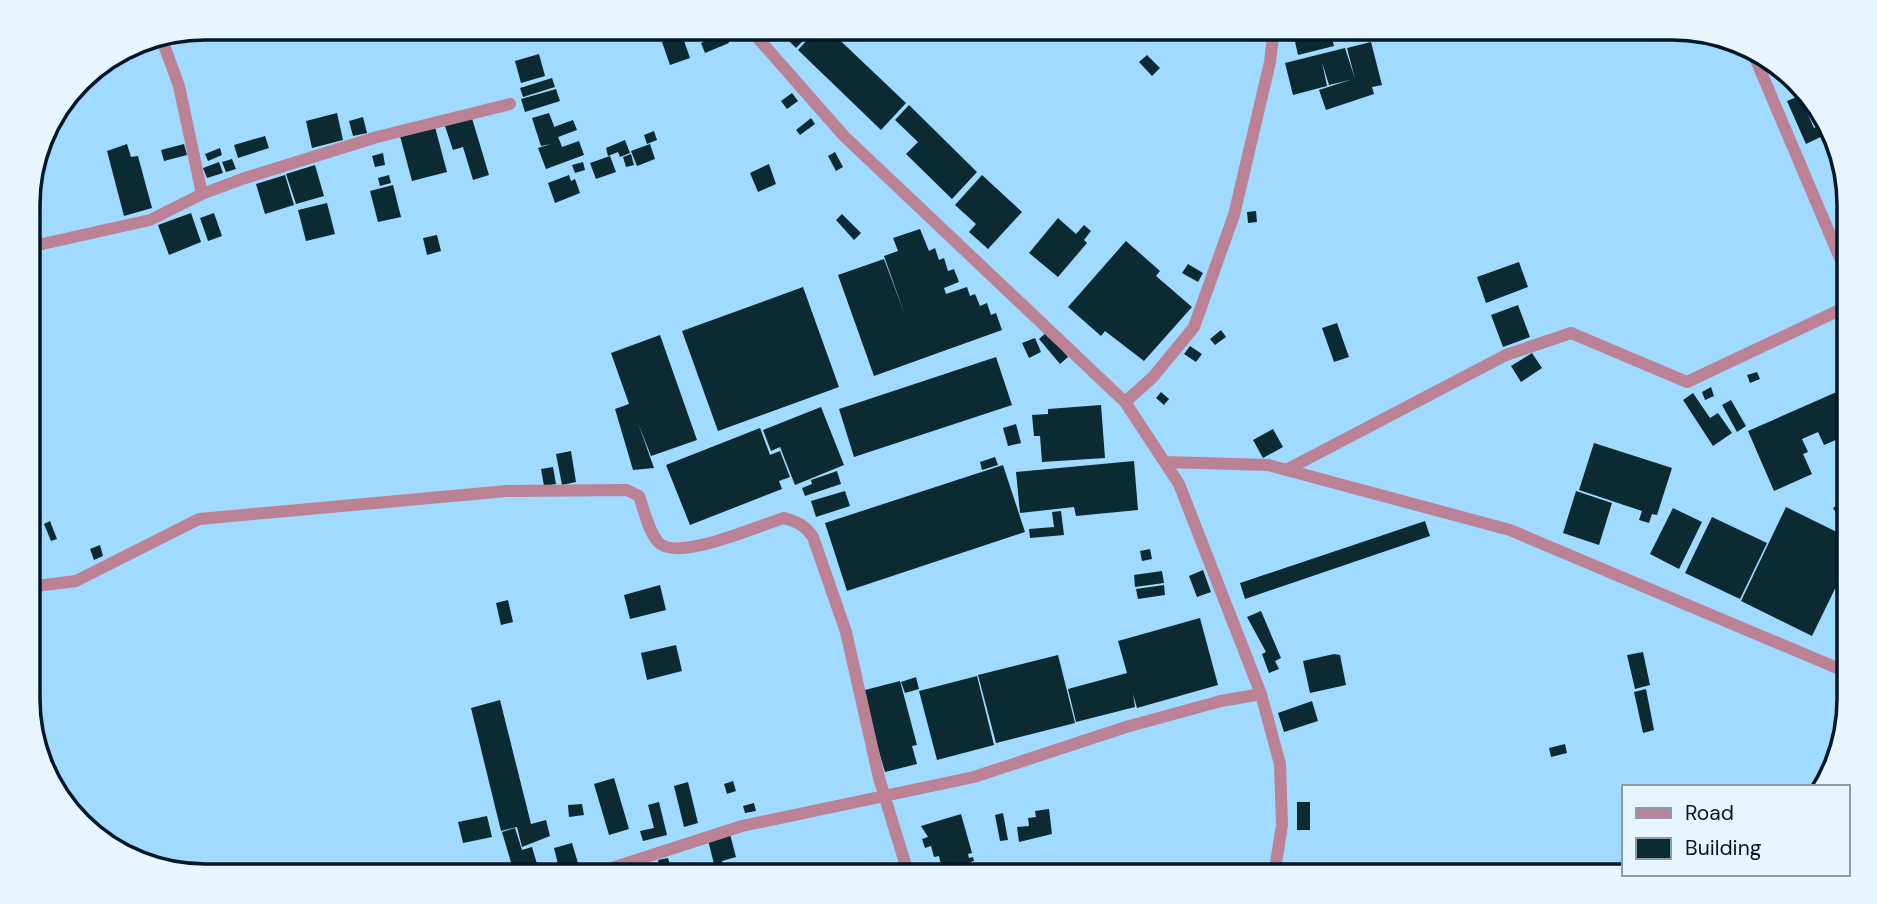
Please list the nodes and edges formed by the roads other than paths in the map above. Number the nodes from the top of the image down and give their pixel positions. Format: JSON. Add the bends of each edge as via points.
{"nodes":[{"id":1,"x":760,"y":40,"type":"edge"},
{"id":2,"x":1273,"y":40,"type":"edge"},
{"id":3,"x":165,"y":45,"type":"edge"},
{"id":4,"x":1758,"y":65,"type":"edge"},
{"id":5,"x":510,"y":104,"type":"dead end"},
{"id":6,"x":202,"y":194,"type":"junction"},
{"id":7,"x":41,"y":244,"type":"edge"},
{"id":8,"x":1837,"y":251,"type":"edge"},
{"id":9,"x":1837,"y":311,"type":"edge"},
{"id":10,"x":1125,"y":402,"type":"junction"},
{"id":11,"x":1166,"y":463,"type":"junction"},
{"id":12,"x":1286,"y":470,"type":"junction"},
{"id":13,"x":40,"y":586,"type":"edge"},
{"id":14,"x":1837,"y":669,"type":"edge"},
{"id":15,"x":1261,"y":694,"type":"junction"},
{"id":16,"x":887,"y":797,"type":"junction"},
{"id":17,"x":1275,"y":863,"type":"edge"},
{"id":18,"x":625,"y":864,"type":"edge"},
{"id":19,"x":906,"y":864,"type":"edge"}],
"edges":[{"from":1,"to":10,"type":"street","via":[[844,136]]},
{"from":2,"to":10,"type":"street","via":[[1234,215],[1194,327],[1153,377]]},
{"from":3,"to":6,"type":"street","via":[[179,86]]},
{"from":4,"to":8,"type":"street"},
{"from":5,"to":6,"type":"street","via":[[377,136]]},
{"from":6,"to":7,"type":"street","via":[[150,220]]},
{"from":9,"to":12,"type":"street","via":[[1687,382],[1571,333],[1506,355]]},
{"from":10,"to":11,"type":"street"},
{"from":11,"to":12,"type":"street","via":[[1268,465]]},
{"from":11,"to":15,"type":"street","via":[[1189,502]]},
{"from":12,"to":14,"type":"street","via":[[1510,530]]},
{"from":13,"to":16,"type":"street","via":[[76,581],[199,519],[275,511],[507,491],[627,490],[639,496],[654,535],[670,549],[695,547],[785,519],[807,527],[826,570]]},
{"from":15,"to":16,"type":"street","via":[[1138,723],[974,777]]},
{"from":15,"to":17,"type":"street","via":[[1283,792]]},
{"from":16,"to":18,"type":"street","via":[[742,826]]},
{"from":16,"to":19,"type":"street"}]}
